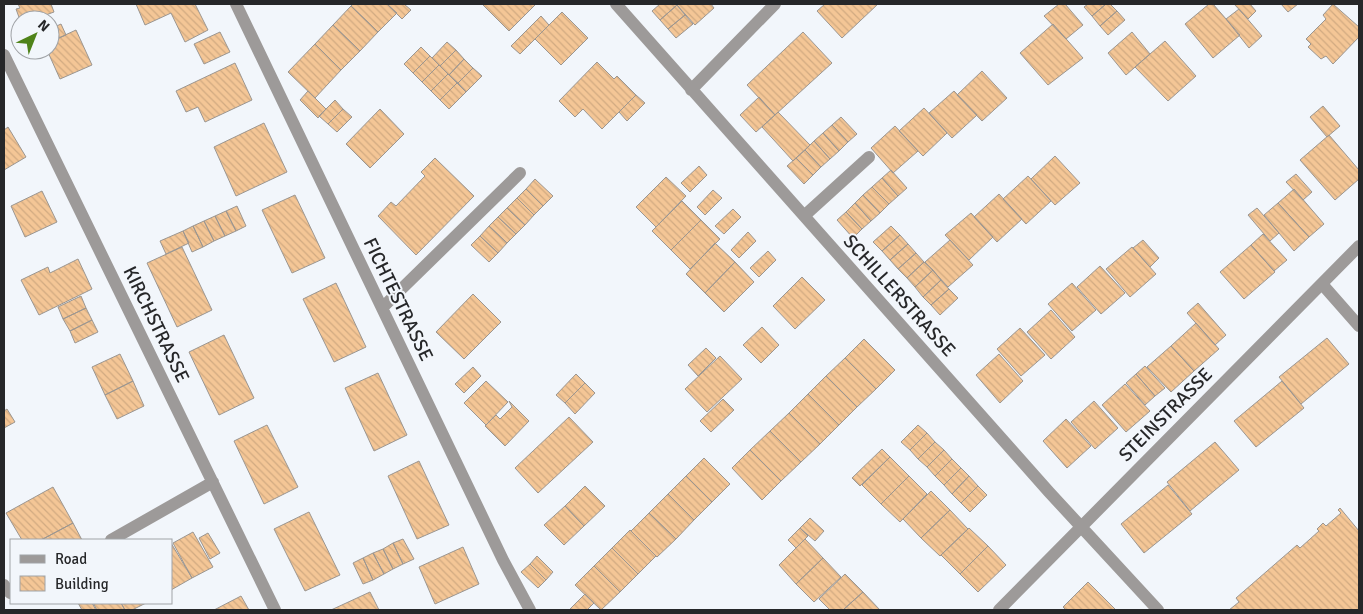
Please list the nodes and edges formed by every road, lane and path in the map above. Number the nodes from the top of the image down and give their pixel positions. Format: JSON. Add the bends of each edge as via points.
{"nodes":[{"id":1,"x":236,"y":4,"type":"edge"},
{"id":2,"x":616,"y":4,"type":"edge"},
{"id":3,"x":775,"y":4,"type":"edge"},
{"id":4,"x":4,"y":55,"type":"edge"},
{"id":5,"x":691,"y":90,"type":"junction"},
{"id":6,"x":869,"y":157,"type":"dead end"},
{"id":7,"x":520,"y":173,"type":"dead end"},
{"id":8,"x":804,"y":216,"type":"junction"},
{"id":9,"x":1359,"y":246,"type":"edge"},
{"id":10,"x":1322,"y":284,"type":"junction"},
{"id":11,"x":382,"y":308,"type":"junction"},
{"id":12,"x":1359,"y":326,"type":"edge"},
{"id":13,"x":213,"y":482,"type":"junction"},
{"id":14,"x":1081,"y":526,"type":"junction"},
{"id":15,"x":113,"y":539,"type":"edge"},
{"id":16,"x":275,"y":610,"type":"edge"},
{"id":17,"x":530,"y":610,"type":"edge"},
{"id":18,"x":999,"y":610,"type":"edge"},
{"id":19,"x":1158,"y":610,"type":"edge"}],
"edges":[{"from":1,"to":11,"type":"street","name":"FICHTESTRASSE"},
{"from":2,"to":5,"type":"street","name":"SCHILLERSTRASSE"},
{"from":3,"to":5,"type":"street"},
{"from":4,"to":13,"type":"street","name":"KIRCHSTRASSE"},
{"from":5,"to":8,"type":"street","name":"SCHILLERSTRASSE"},
{"from":6,"to":8,"type":"street"},
{"from":7,"to":11,"type":"street"},
{"from":8,"to":14,"type":"street","name":"SCHILLERSTRASSE"},
{"from":9,"to":10,"type":"street","name":"STEINSTRASSE"},
{"from":10,"to":12,"type":"street"},
{"from":10,"to":14,"type":"street","name":"STEINSTRASSE"},
{"from":11,"to":17,"type":"street","name":"FICHTESTRASSE"},
{"from":13,"to":15,"type":"street"},
{"from":13,"to":16,"type":"street","name":"KIRCHSTRASSE"},
{"from":14,"to":18,"type":"street","name":"STEINSTRASSE"},
{"from":14,"to":19,"type":"street","name":"SCHILLERSTRASSE"}]}
